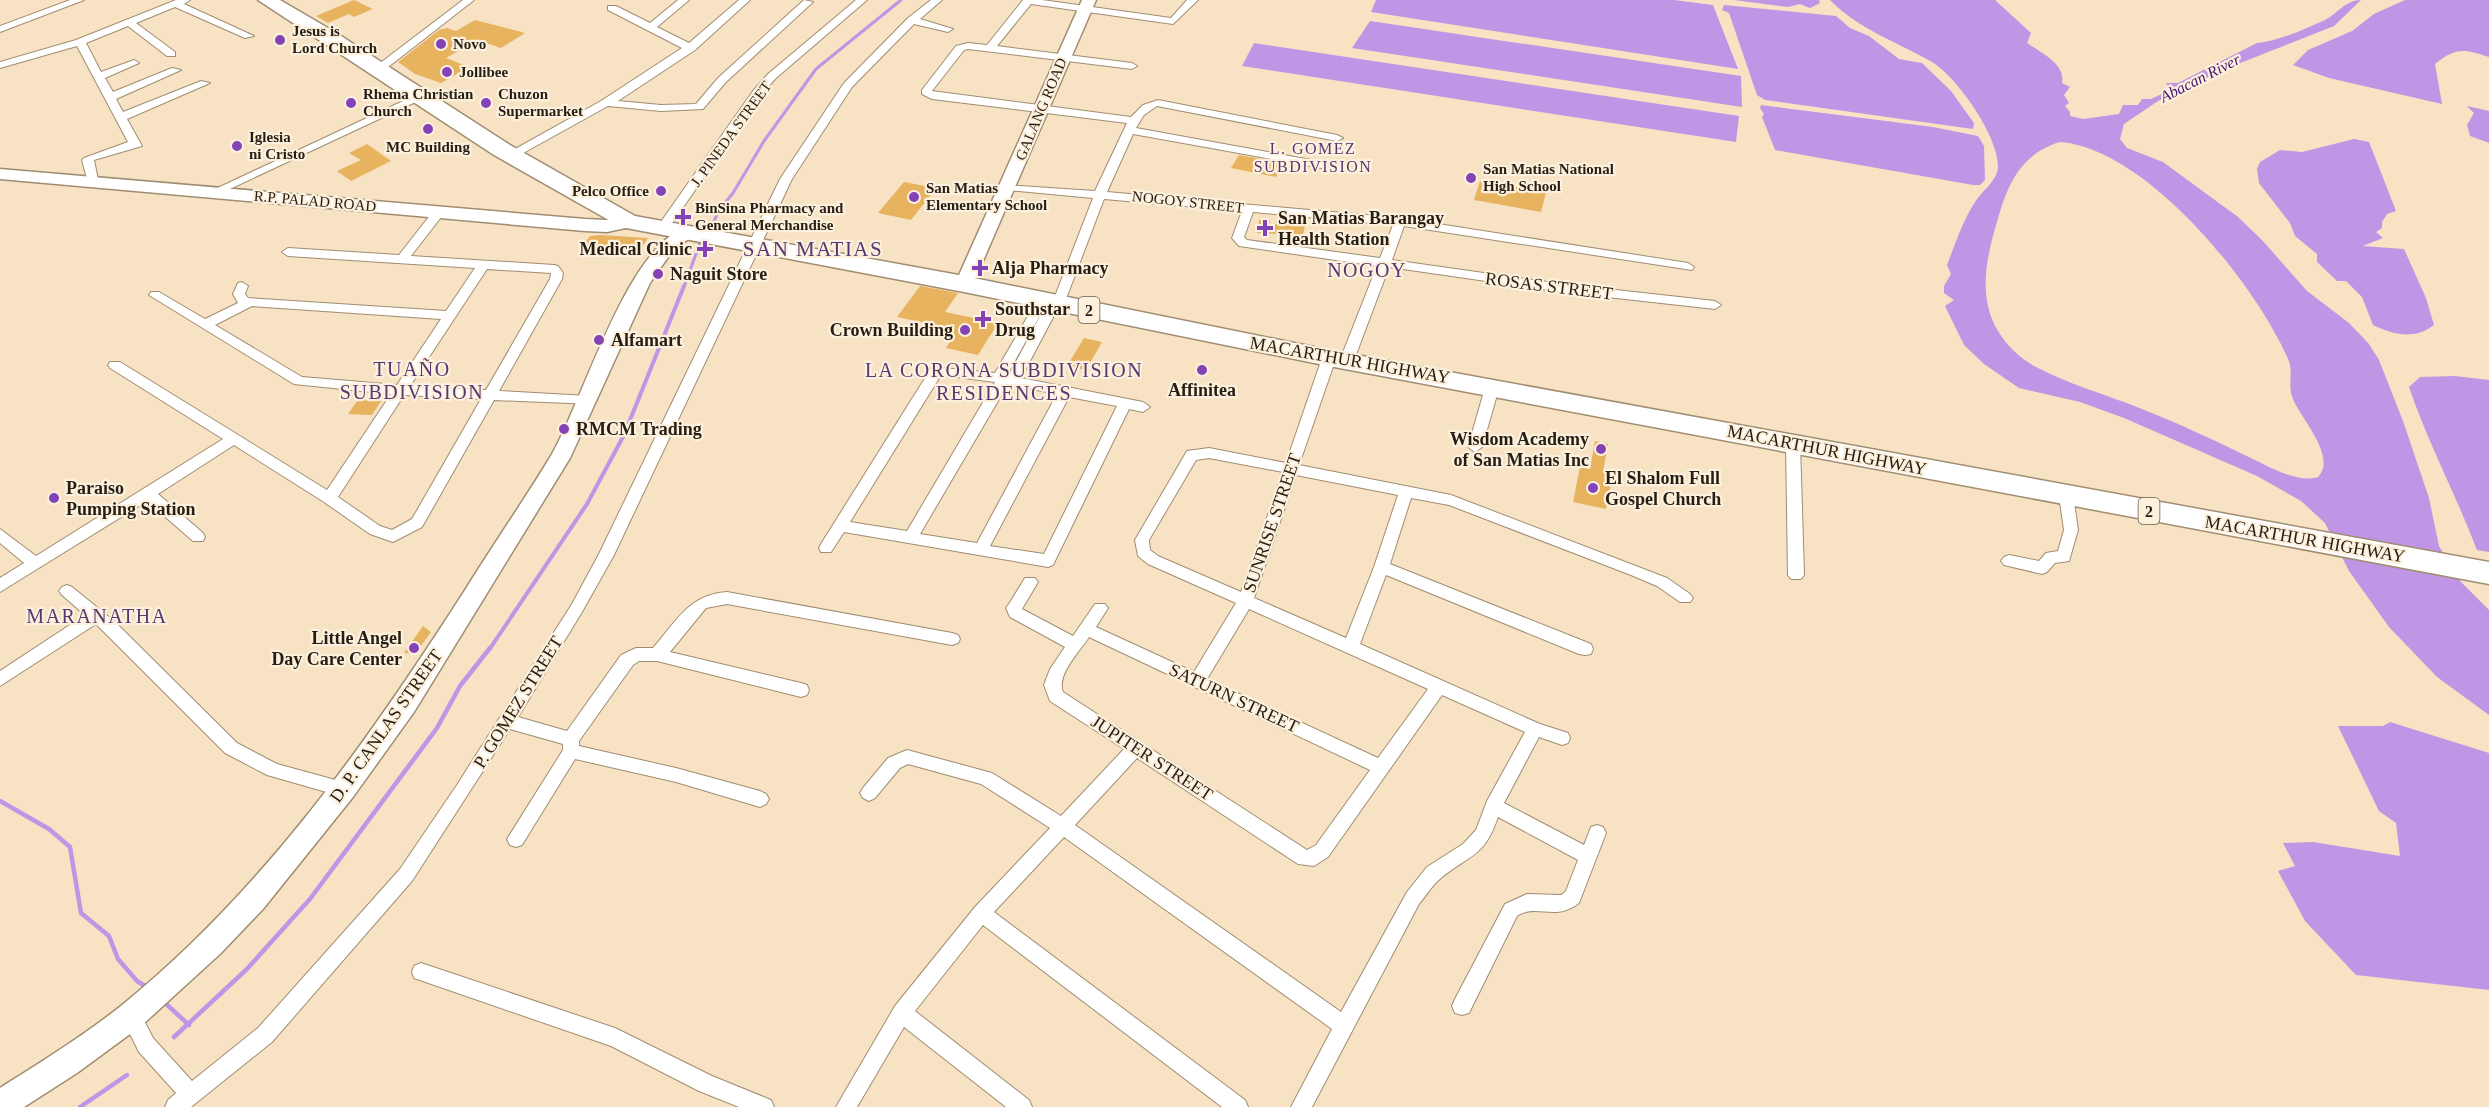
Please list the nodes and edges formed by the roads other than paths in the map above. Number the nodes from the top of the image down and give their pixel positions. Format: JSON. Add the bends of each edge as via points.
{"nodes":[{"id":1,"x":79,"y":0,"type":"edge"},
{"id":2,"x":267,"y":0,"type":"edge"},
{"id":3,"x":469,"y":0,"type":"edge"},
{"id":4,"x":684,"y":0,"type":"edge"},
{"id":5,"x":745,"y":0,"type":"edge"},
{"id":6,"x":862,"y":0,"type":"edge"},
{"id":7,"x":937,"y":0,"type":"edge"},
{"id":8,"x":1193,"y":0,"type":"edge"},
{"id":9,"x":1028,"y":1,"type":"edge"},
{"id":10,"x":181,"y":2,"type":"edge"},
{"id":11,"x":808,"y":2,"type":"dead end"},
{"id":12,"x":1087,"y":5,"type":"edge"},
{"id":13,"x":612,"y":8,"type":"dead end"},
{"id":14,"x":912,"y":20,"type":"junction"},
{"id":15,"x":130,"y":22,"type":"junction"},
{"id":16,"x":650,"y":28,"type":"junction"},
{"id":17,"x":0,"y":29,"type":"edge"},
{"id":18,"x":948,"y":29,"type":"dead end"},
{"id":19,"x":249,"y":36,"type":"dead end"},
{"id":20,"x":81,"y":42,"type":"junction"},
{"id":21,"x":991,"y":47,"type":"junction"},
{"id":22,"x":691,"y":48,"type":"junction"},
{"id":23,"x":171,"y":54,"type":"dead end"},
{"id":24,"x":1064,"y":56,"type":"junction"},
{"id":25,"x":134,"y":63,"type":"dead end"},
{"id":26,"x":0,"y":65,"type":"edge"},
{"id":27,"x":1132,"y":66,"type":"dead end"},
{"id":28,"x":378,"y":69,"type":"junction"},
{"id":29,"x":176,"y":70,"type":"dead end"},
{"id":30,"x":101,"y":76,"type":"junction"},
{"id":31,"x":205,"y":83,"type":"dead end"},
{"id":32,"x":111,"y":97,"type":"junction"},
{"id":33,"x":418,"y":97,"type":"junction"},
{"id":34,"x":609,"y":103,"type":"junction"},
{"id":35,"x":1041,"y":110,"type":"junction"},
{"id":36,"x":121,"y":117,"type":"junction"},
{"id":37,"x":1132,"y":126,"type":"junction"},
{"id":38,"x":1337,"y":138,"type":"dead end"},
{"id":39,"x":512,"y":155,"type":"junction"},
{"id":40,"x":1322,"y":165,"type":"dead end"},
{"id":41,"x":0,"y":174,"type":"edge"},
{"id":42,"x":92,"y":180,"type":"junction"},
{"id":43,"x":1008,"y":187,"type":"junction"},
{"id":44,"x":215,"y":192,"type":"junction"},
{"id":45,"x":1100,"y":194,"type":"junction"},
{"id":46,"x":1249,"y":208,"type":"junction"},
{"id":47,"x":439,"y":212,"type":"junction"},
{"id":48,"x":629,"y":222,"type":"junction"},
{"id":49,"x":1400,"y":222,"type":"junction"},
{"id":50,"x":672,"y":230,"type":"junction"},
{"id":51,"x":755,"y":246,"type":"junction"},
{"id":52,"x":288,"y":252,"type":"dead end"},
{"id":53,"x":402,"y":259,"type":"junction"},
{"id":54,"x":1384,"y":264,"type":"junction"},
{"id":55,"x":483,"y":265,"type":"junction"},
{"id":56,"x":1688,"y":267,"type":"dead end"},
{"id":57,"x":964,"y":284,"type":"junction"},
{"id":58,"x":242,"y":286,"type":"dead end"},
{"id":59,"x":156,"y":295,"type":"dead end"},
{"id":60,"x":1052,"y":302,"type":"junction"},
{"id":61,"x":244,"y":303,"type":"junction"},
{"id":62,"x":1715,"y":305,"type":"dead end"},
{"id":63,"x":447,"y":315,"type":"junction"},
{"id":64,"x":206,"y":324,"type":"junction"},
{"id":65,"x":1338,"y":359,"type":"junction"},
{"id":66,"x":115,"y":365,"type":"dead end"},
{"id":67,"x":1005,"y":380,"type":"junction"},
{"id":68,"x":1492,"y":388,"type":"junction"},
{"id":69,"x":399,"y":390,"type":"junction"},
{"id":70,"x":1064,"y":393,"type":"junction"},
{"id":71,"x":488,"y":395,"type":"junction"},
{"id":72,"x":588,"y":401,"type":"junction"},
{"id":73,"x":1125,"y":404,"type":"junction"},
{"id":74,"x":1143,"y":407,"type":"dead end"},
{"id":75,"x":232,"y":440,"type":"junction"},
{"id":76,"x":1793,"y":444,"type":"junction"},
{"id":77,"x":1475,"y":447,"type":"dead end"},
{"id":78,"x":1289,"y":468,"type":"junction"},
{"id":79,"x":1406,"y":492,"type":"junction"},
{"id":80,"x":148,"y":494,"type":"junction"},
{"id":81,"x":2066,"y":495,"type":"junction"},
{"id":82,"x":329,"y":498,"type":"junction"},
{"id":83,"x":841,"y":526,"type":"junction"},
{"id":84,"x":0,"y":535,"type":"edge"},
{"id":85,"x":198,"y":537,"type":"dead end"},
{"id":86,"x":911,"y":537,"type":"junction"},
{"id":87,"x":826,"y":548,"type":"dead end"},
{"id":88,"x":981,"y":549,"type":"junction"},
{"id":89,"x":2009,"y":561,"type":"dead end"},
{"id":90,"x":35,"y":564,"type":"junction"},
{"id":91,"x":1382,"y":567,"type":"junction"},
{"id":92,"x":2489,"y":573,"type":"edge"},
{"id":93,"x":1796,"y":575,"type":"dead end"},
{"id":94,"x":1030,"y":582,"type":"dead end"},
{"id":95,"x":0,"y":586,"type":"edge"},
{"id":96,"x":67,"y":591,"type":"dead end"},
{"id":97,"x":1685,"y":598,"type":"dead end"},
{"id":98,"x":1246,"y":600,"type":"junction"},
{"id":99,"x":1100,"y":608,"type":"dead end"},
{"id":100,"x":97,"y":615,"type":"junction"},
{"id":101,"x":1086,"y":629,"type":"junction"},
{"id":102,"x":952,"y":639,"type":"dead end"},
{"id":103,"x":1075,"y":645,"type":"junction"},
{"id":104,"x":1351,"y":646,"type":"junction"},
{"id":105,"x":1585,"y":649,"type":"dead end"},
{"id":106,"x":657,"y":655,"type":"junction"},
{"id":107,"x":0,"y":679,"type":"edge"},
{"id":108,"x":1198,"y":680,"type":"junction"},
{"id":109,"x":1439,"y":687,"type":"junction"},
{"id":110,"x":801,"y":690,"type":"dead end"},
{"id":111,"x":506,"y":721,"type":"junction"},
{"id":112,"x":1535,"y":729,"type":"junction"},
{"id":113,"x":1562,"y":738,"type":"dead end"},
{"id":114,"x":571,"y":745,"type":"junction"},
{"id":115,"x":1137,"y":747,"type":"junction"},
{"id":116,"x":1382,"y":768,"type":"junction"},
{"id":117,"x":344,"y":789,"type":"junction"},
{"id":118,"x":869,"y":793,"type":"dead end"},
{"id":119,"x":760,"y":800,"type":"dead end"},
{"id":120,"x":1493,"y":806,"type":"junction"},
{"id":121,"x":1063,"y":827,"type":"junction"},
{"id":122,"x":1597,"y":833,"type":"dead end"},
{"id":123,"x":516,"y":839,"type":"dead end"},
{"id":124,"x":1589,"y":857,"type":"junction"},
{"id":125,"x":981,"y":913,"type":"junction"},
{"id":126,"x":421,"y":972,"type":"dead end"},
{"id":127,"x":1462,"y":1006,"type":"dead end"},
{"id":128,"x":902,"y":1013,"type":"junction"},
{"id":129,"x":130,"y":1016,"type":"junction"},
{"id":130,"x":1343,"y":1025,"type":"junction"},
{"id":131,"x":183,"y":1101,"type":"edge"},
{"id":132,"x":0,"y":1105,"type":"edge"},
{"id":133,"x":764,"y":1107,"type":"edge"},
{"id":134,"x":846,"y":1107,"type":"edge"},
{"id":135,"x":1022,"y":1107,"type":"edge"},
{"id":136,"x":1238,"y":1107,"type":"edge"},
{"id":137,"x":1301,"y":1107,"type":"edge"}],
"edges":[{"from":1,"to":17,"type":"street"},
{"from":2,"to":28,"type":"highway","name":"MACARTHUR HIGHWAY","number":"2"},
{"from":3,"to":28,"type":"street"},
{"from":4,"to":16,"type":"street"},
{"from":5,"to":22,"type":"street"},
{"from":6,"to":50,"type":"street","name":"J. PINEDA STREET","via":[[756,93]]},
{"from":7,"to":14,"type":"street","name":"P. GOMEZ STREET"},
{"from":8,"to":12,"type":"street","via":[[1173,21]]},
{"from":9,"to":12,"type":"street"},
{"from":9,"to":21,"type":"street"},
{"from":10,"to":15,"type":"street"},
{"from":10,"to":19,"type":"street"},
{"from":11,"to":34,"type":"street","via":[[699,106],[661,108]]},
{"from":12,"to":24,"type":"street","name":"GALANG ROAD"},
{"from":13,"to":16,"type":"street"},
{"from":14,"to":18,"type":"street"},
{"from":14,"to":51,"type":"street","name":"P. GOMEZ STREET","via":[[838,97],[786,179]]},
{"from":15,"to":20,"type":"street"},
{"from":15,"to":23,"type":"street"},
{"from":16,"to":22,"type":"street"},
{"from":20,"to":26,"type":"street"},
{"from":20,"to":30,"type":"street"},
{"from":21,"to":24,"type":"street"},
{"from":21,"to":35,"type":"street","via":[[960,48],[926,94]]},
{"from":22,"to":34,"type":"street"},
{"from":24,"to":27,"type":"street"},
{"from":24,"to":35,"type":"street","name":"GALANG ROAD"},
{"from":25,"to":30,"type":"street"},
{"from":28,"to":33,"type":"highway","name":"MACARTHUR HIGHWAY","number":"2"},
{"from":29,"to":32,"type":"street"},
{"from":30,"to":32,"type":"street"},
{"from":31,"to":36,"type":"street"},
{"from":32,"to":36,"type":"street"},
{"from":33,"to":39,"type":"highway","name":"MACARTHUR HIGHWAY","number":"2"},
{"from":33,"to":44,"type":"street"},
{"from":34,"to":39,"type":"street"},
{"from":35,"to":37,"type":"street"},
{"from":35,"to":43,"type":"street","name":"GALANG ROAD"},
{"from":36,"to":42,"type":"street","via":[[135,145],[90,158]]},
{"from":37,"to":38,"type":"street","via":[[1149,106],[1158,103]]},
{"from":37,"to":40,"type":"street"},
{"from":37,"to":45,"type":"street"},
{"from":39,"to":48,"type":"highway","name":"MACARTHUR HIGHWAY","number":"2"},
{"from":41,"to":42,"type":"street","name":"R.P. PALAD ROAD"},
{"from":42,"to":44,"type":"street","name":"R.P. PALAD ROAD"},
{"from":43,"to":45,"type":"street","name":"NOGOY STREET"},
{"from":43,"to":57,"type":"street","name":"GALANG ROAD"},
{"from":44,"to":47,"type":"street","name":"R.P. PALAD ROAD"},
{"from":45,"to":46,"type":"street","name":"NOGOY STREET"},
{"from":45,"to":60,"type":"street"},
{"from":46,"to":49,"type":"street","name":"NOGOY STREET"},
{"from":46,"to":54,"type":"street","name":"ROSAS STREET","via":[[1238,238],[1243,243]]},
{"from":47,"to":48,"type":"street","name":"R.P. PALAD ROAD","via":[[585,225]]},
{"from":47,"to":53,"type":"street"},
{"from":48,"to":50,"type":"highway","name":"MACARTHUR HIGHWAY","number":"2"},
{"from":49,"to":54,"type":"street","name":"SUNRISE STREET"},
{"from":49,"to":56,"type":"street","name":"NOGOY STREET"},
{"from":50,"to":51,"type":"highway","name":"MACARTHUR HIGHWAY","number":"2"},
{"from":50,"to":72,"type":"street","name":"D. P. CANLAS STREET","via":[[641,282]]},
{"from":51,"to":57,"type":"highway","name":"MACARTHUR HIGHWAY","number":"2"},
{"from":51,"to":111,"type":"street","name":"P. GOMEZ STREET","via":[[615,539]]},
{"from":52,"to":53,"type":"street"},
{"from":53,"to":55,"type":"street"},
{"from":54,"to":62,"type":"street","name":"ROSAS STREET"},
{"from":54,"to":65,"type":"street","name":"SUNRISE STREET"},
{"from":55,"to":63,"type":"street"},
{"from":55,"to":71,"type":"street","via":[[554,269],[557,273]]},
{"from":57,"to":60,"type":"highway","name":"MACARTHUR HIGHWAY","number":"2"},
{"from":58,"to":61,"type":"street","via":[[239,294]]},
{"from":59,"to":64,"type":"street"},
{"from":60,"to":65,"type":"highway","name":"MACARTHUR HIGHWAY","number":"2"},
{"from":60,"to":67,"type":"street"},
{"from":61,"to":63,"type":"street"},
{"from":61,"to":64,"type":"street"},
{"from":63,"to":69,"type":"street"},
{"from":64,"to":69,"type":"street","via":[[298,381]]},
{"from":65,"to":68,"type":"highway","name":"MACARTHUR HIGHWAY","number":"2"},
{"from":65,"to":78,"type":"street","name":"SUNRISE STREET"},
{"from":66,"to":75,"type":"street"},
{"from":67,"to":70,"type":"street"},
{"from":67,"to":83,"type":"street","via":[[942,369],[934,372]]},
{"from":67,"to":86,"type":"street"},
{"from":68,"to":76,"type":"highway","name":"MACARTHUR HIGHWAY","number":"2"},
{"from":68,"to":77,"type":"street"},
{"from":69,"to":71,"type":"street"},
{"from":69,"to":82,"type":"street"},
{"from":70,"to":73,"type":"street"},
{"from":70,"to":88,"type":"street"},
{"from":71,"to":72,"type":"street"},
{"from":71,"to":82,"type":"street","via":[[436,492],[417,523],[405,532],[385,535]]},
{"from":72,"to":117,"type":"street","name":"D. P. CANLAS STREET","via":[[563,453],[405,705]]},
{"from":73,"to":74,"type":"street"},
{"from":73,"to":88,"type":"street","via":[[1047,561]]},
{"from":75,"to":80,"type":"street"},
{"from":75,"to":82,"type":"street"},
{"from":76,"to":81,"type":"highway","name":"MACARTHUR HIGHWAY","number":"2"},
{"from":76,"to":93,"type":"street"},
{"from":78,"to":79,"type":"street"},
{"from":78,"to":98,"type":"street","name":"SUNRISE STREET"},
{"from":78,"to":98,"type":"street","via":[[1209,453],[1192,455],[1142,540],[1143,552],[1153,560]]},
{"from":79,"to":91,"type":"street"},
{"from":79,"to":97,"type":"street","via":[[1473,506],[1662,582]]},
{"from":80,"to":85,"type":"street"},
{"from":80,"to":90,"type":"street"},
{"from":81,"to":89,"type":"street","via":[[2071,530],[2064,557],[2051,557],[2042,568]]},
{"from":81,"to":92,"type":"highway","name":"MACARTHUR HIGHWAY","number":"2"},
{"from":83,"to":86,"type":"street"},
{"from":83,"to":87,"type":"street"},
{"from":84,"to":90,"type":"street"},
{"from":86,"to":88,"type":"street"},
{"from":90,"to":95,"type":"street"},
{"from":91,"to":104,"type":"street"},
{"from":91,"to":105,"type":"street"},
{"from":94,"to":103,"type":"street","via":[[1014,608],[1015,613]]},
{"from":96,"to":100,"type":"street"},
{"from":98,"to":104,"type":"street"},
{"from":98,"to":108,"type":"street","name":"SUNRISE STREET"},
{"from":99,"to":101,"type":"street","name":"JUPITER STREET"},
{"from":100,"to":107,"type":"street"},
{"from":100,"to":117,"type":"street","via":[[231,748],[273,770]]},
{"from":101,"to":103,"type":"street","name":"JUPITER STREET"},
{"from":101,"to":108,"type":"street","name":"SATURN STREET"},
{"from":102,"to":106,"type":"street","via":[[727,598],[701,604]]},
{"from":103,"to":115,"type":"street","name":"JUPITER STREET","via":[[1056,674],[1052,685],[1056,696]]},
{"from":104,"to":109,"type":"street"},
{"from":106,"to":110,"type":"street"},
{"from":106,"to":114,"type":"street","via":[[636,654],[627,660]]},
{"from":108,"to":116,"type":"street","name":"SATURN STREET"},
{"from":109,"to":112,"type":"street"},
{"from":109,"to":116,"type":"street"},
{"from":111,"to":114,"type":"street"},
{"from":111,"to":131,"type":"street","name":"P. GOMEZ STREET","via":[[406,874],[360,930],[265,1035]]},
{"from":112,"to":113,"type":"street"},
{"from":112,"to":120,"type":"street"},
{"from":114,"to":119,"type":"street"},
{"from":114,"to":123,"type":"street"},
{"from":115,"to":116,"type":"street","name":"JUPITER STREET","via":[[1304,858],[1314,858],[1322,851]]},
{"from":115,"to":121,"type":"street"},
{"from":117,"to":129,"type":"street","name":"D. P. CANLAS STREET","via":[[253,900],[211,944]]},
{"from":118,"to":121,"type":"street","via":[[894,763],[907,757],[986,778]]},
{"from":120,"to":124,"type":"street"},
{"from":120,"to":130,"type":"street","via":[[1483,835],[1469,850],[1433,873],[1413,898]]},
{"from":121,"to":125,"type":"street"},
{"from":121,"to":130,"type":"street"},
{"from":122,"to":124,"type":"street"},
{"from":124,"to":127,"type":"street","via":[[1569,902],[1553,905],[1528,900],[1511,910]]},
{"from":125,"to":128,"type":"street"},
{"from":125,"to":136,"type":"street"},
{"from":126,"to":133,"type":"street","via":[[615,1038],[706,1084]]},
{"from":128,"to":134,"type":"street"},
{"from":128,"to":135,"type":"street"},
{"from":129,"to":131,"type":"street"},
{"from":129,"to":132,"type":"street","name":"D. P. CANLAS STREET","via":[[67,1063]]},
{"from":130,"to":137,"type":"street"}]}
